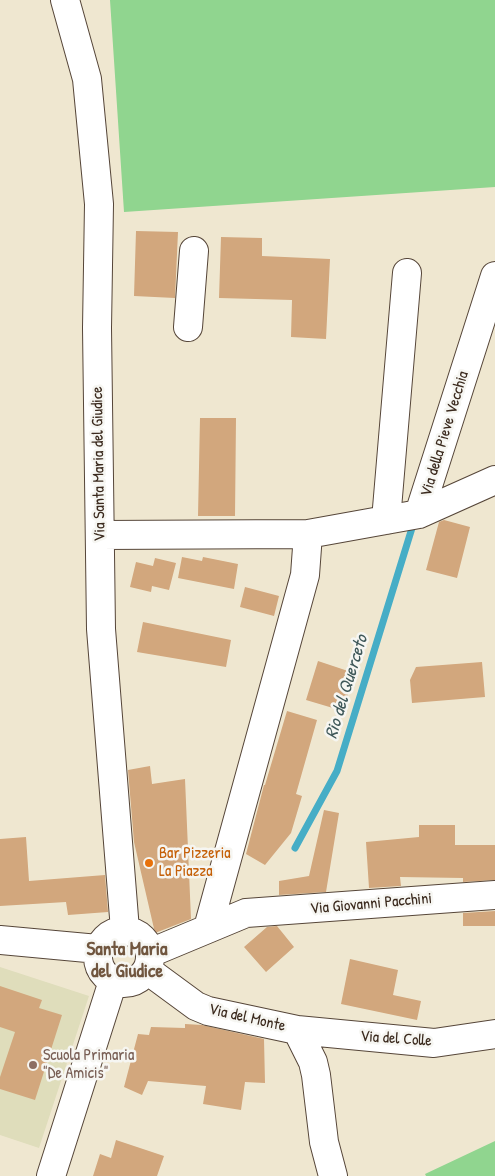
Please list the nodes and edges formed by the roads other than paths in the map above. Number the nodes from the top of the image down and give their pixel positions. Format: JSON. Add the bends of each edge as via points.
{"nodes":[{"id":1,"x":65,"y":0,"type":"edge"},
{"id":2,"x":194,"y":251,"type":"dead end"},
{"id":3,"x":407,"y":273,"type":"dead end"},
{"id":4,"x":495,"y":276,"type":"edge"},
{"id":5,"x":188,"y":328,"type":"dead end"},
{"id":6,"x":495,"y":480,"type":"edge"},
{"id":7,"x":420,"y":514,"type":"junction"},
{"id":8,"x":386,"y":520,"type":"junction"},
{"id":9,"x":308,"y":534,"type":"junction"},
{"id":10,"x":100,"y":535,"type":"junction"},
{"id":11,"x":495,"y":895,"type":"edge"},
{"id":12,"x":208,"y":928,"type":"junction"},
{"id":13,"x":125,"y":930,"type":"junction"},
{"id":14,"x":0,"y":940,"type":"edge"},
{"id":15,"x":98,"y":948,"type":"junction"},
{"id":16,"x":148,"y":961,"type":"junction"},
{"id":17,"x":113,"y":981,"type":"junction"},
{"id":18,"x":297,"y":1030,"type":"junction"},
{"id":19,"x":495,"y":1034,"type":"edge"},
{"id":20,"x":51,"y":1176,"type":"edge"},
{"id":21,"x":333,"y":1176,"type":"edge"}],
"edges":[{"from":1,"to":10,"type":"street","name":"Via Santa Maria del Giudice","via":[[86,79],[98,204]]},
{"from":2,"to":5,"type":"street"},
{"from":3,"to":8,"type":"street"},
{"from":4,"to":7,"type":"street","name":"Via della Pieve Vecchia"},
{"from":6,"to":7,"type":"street"},
{"from":7,"to":8,"type":"street","name":"Via della Pieve Vecchia"},
{"from":8,"to":9,"type":"street","name":"Via della Pieve Vecchia"},
{"from":9,"to":10,"type":"street","name":"Via della Pieve Vecchia"},
{"from":9,"to":12,"type":"street","via":[[305,575]]},
{"from":10,"to":13,"type":"street","name":"Via Santa Maria del Giudice","via":[[105,696]]},
{"from":11,"to":12,"type":"street","name":"Via Giovanni Pacchini","via":[[246,913]]},
{"from":12,"to":16,"type":"street","name":"Via Giovanni Pacchini"},
{"from":13,"to":15,"type":"street","via":[[108,935]]},
{"from":13,"to":16,"type":"street","via":[[142,936]]},
{"from":14,"to":15,"type":"street"},
{"from":15,"to":17,"type":"street","via":[[101,971]]},
{"from":16,"to":17,"type":"street","via":[[132,982]]},
{"from":16,"to":18,"type":"street","name":"Via del Monte","via":[[196,1006]]},
{"from":17,"to":20,"type":"street"},
{"from":18,"to":19,"type":"street","name":"Via del Colle","via":[[434,1043]]},
{"from":18,"to":21,"type":"street","name":"Via del Monte","via":[[316,1075],[324,1142]]}]}
